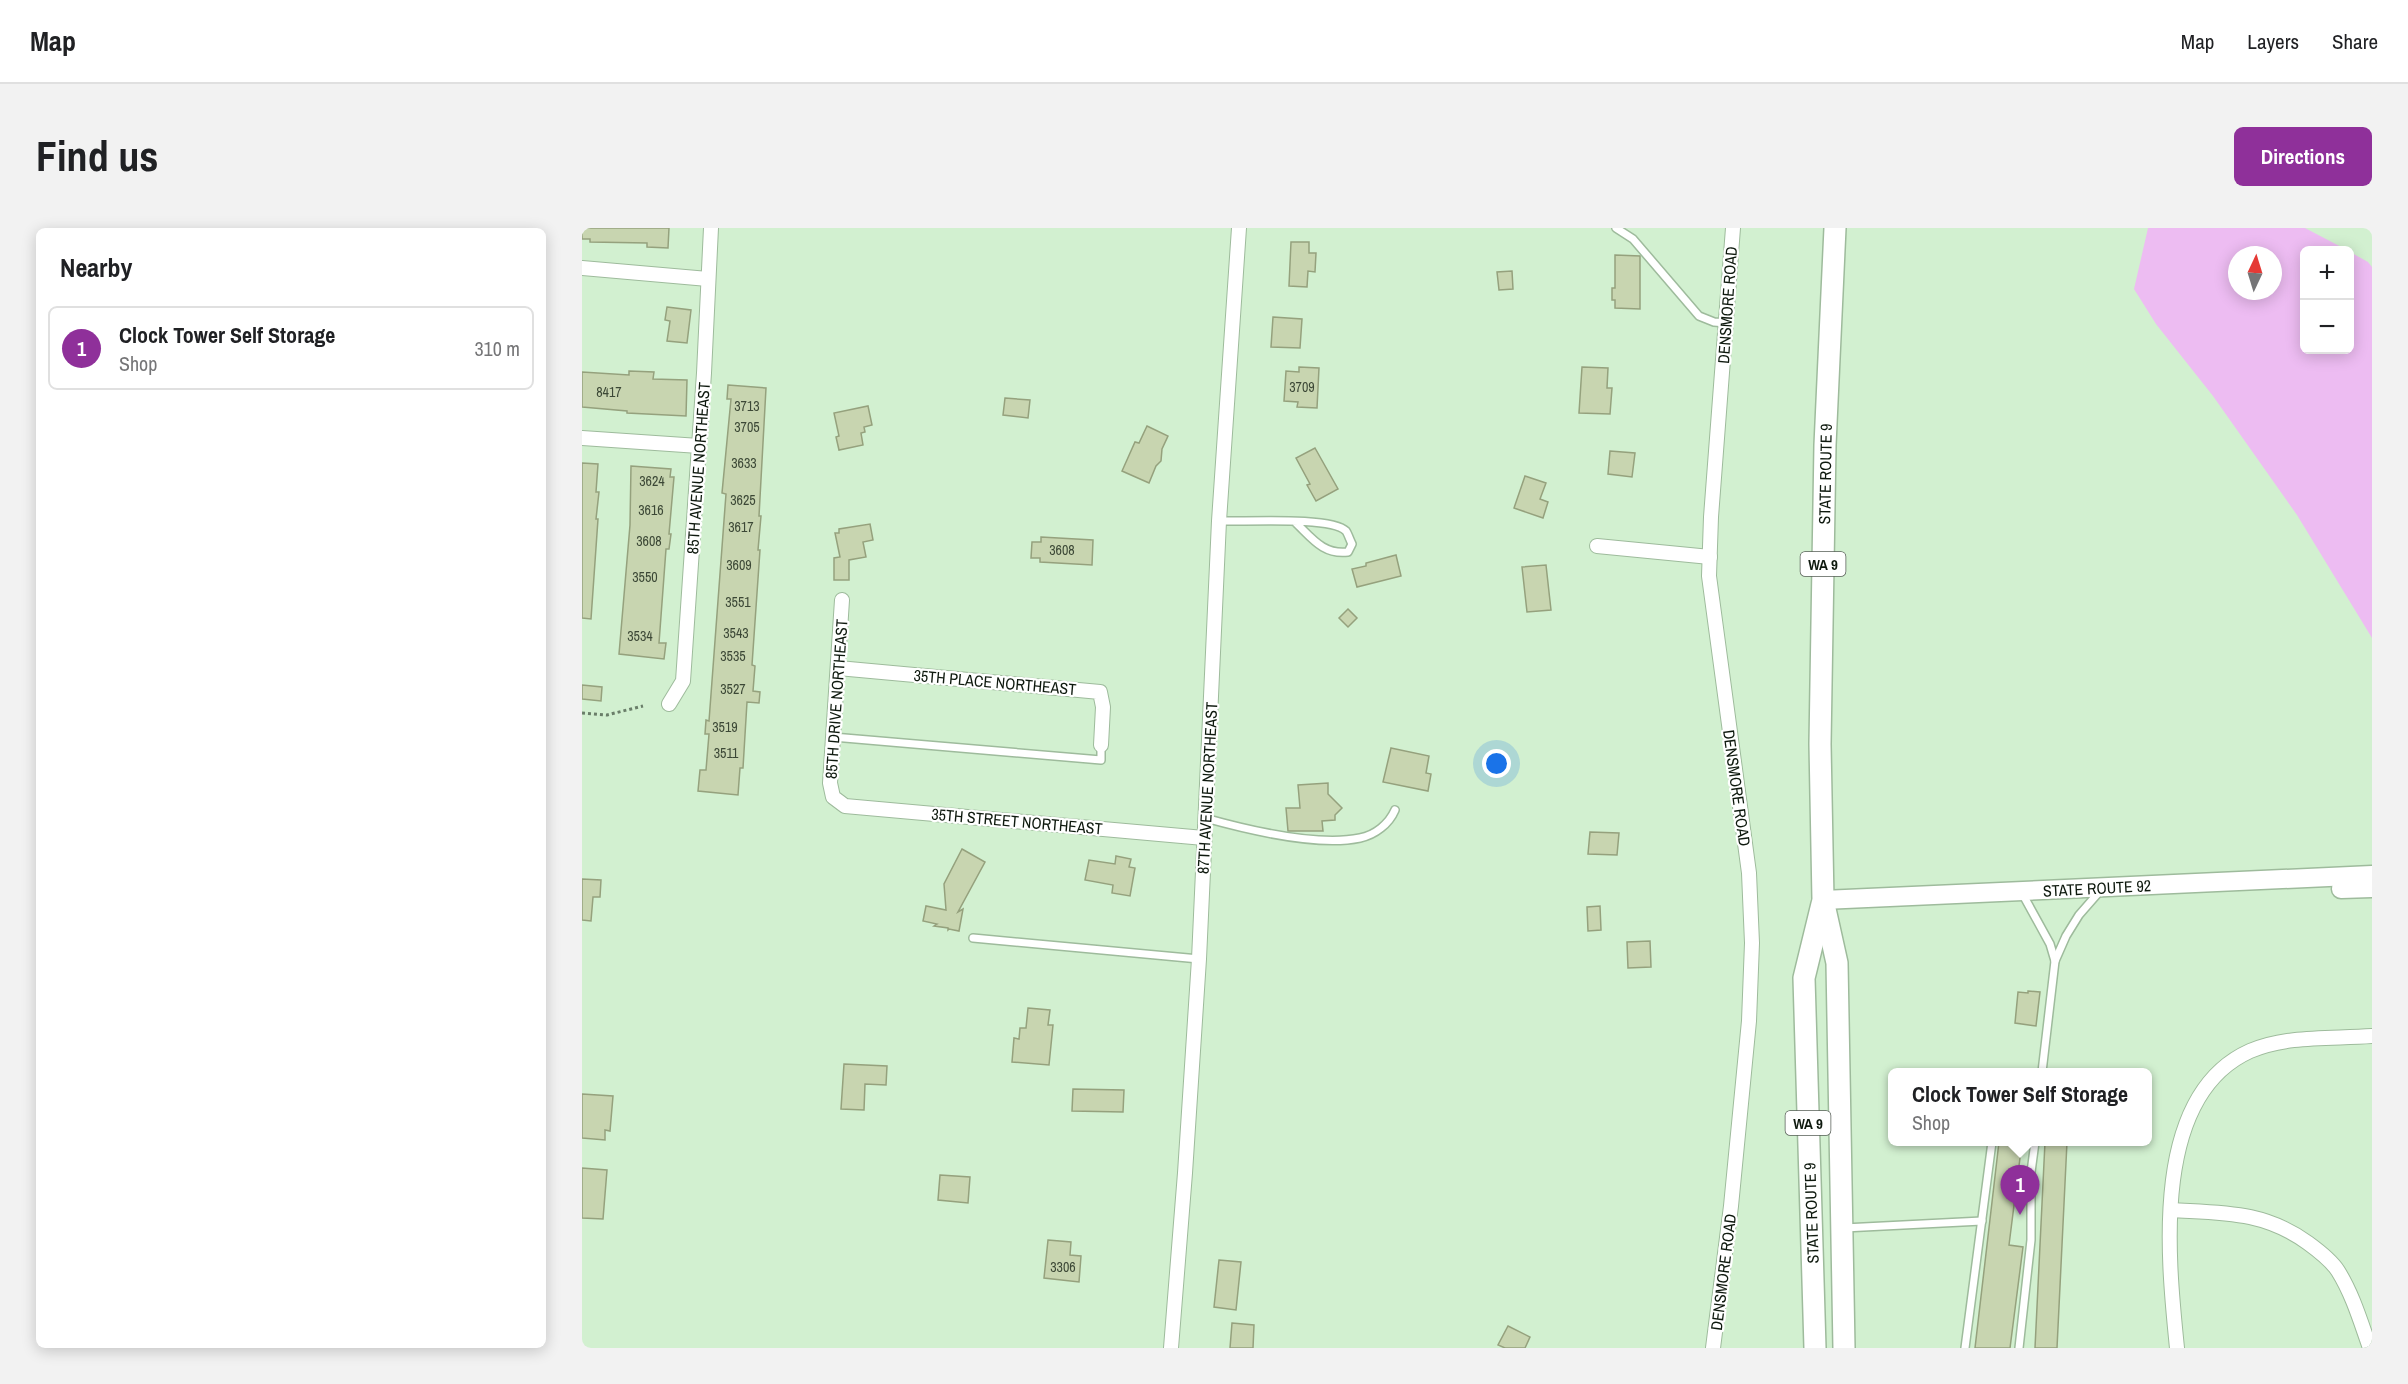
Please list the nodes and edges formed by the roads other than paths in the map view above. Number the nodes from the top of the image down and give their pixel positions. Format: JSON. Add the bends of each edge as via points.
{"nodes":[{"id":1,"x":711,"y":228,"type":"edge"},
{"id":2,"x":1239,"y":228,"type":"edge"},
{"id":3,"x":1616,"y":228,"type":"edge"},
{"id":4,"x":1733,"y":228,"type":"edge"},
{"id":5,"x":1835,"y":228,"type":"edge"},
{"id":6,"x":582,"y":268,"type":"edge"},
{"id":7,"x":708,"y":279,"type":"junction"},
{"id":8,"x":1726,"y":323,"type":"junction"},
{"id":9,"x":582,"y":438,"type":"edge"},
{"id":10,"x":699,"y":446,"type":"junction"},
{"id":11,"x":1219,"y":521,"type":"junction"},
{"id":12,"x":1295,"y":522,"type":"junction"},
{"id":13,"x":1597,"y":546,"type":"dead end"},
{"id":14,"x":1710,"y":557,"type":"junction"},
{"id":15,"x":842,"y":600,"type":"dead end"},
{"id":16,"x":838,"y":668,"type":"junction"},
{"id":17,"x":669,"y":704,"type":"dead end"},
{"id":18,"x":833,"y":737,"type":"junction"},
{"id":19,"x":1101,"y":745,"type":"joint"},
{"id":20,"x":833,"y":797,"type":"joint"},
{"id":21,"x":1395,"y":810,"type":"dead end"},
{"id":22,"x":1205,"y":818,"type":"junction"},
{"id":23,"x":1204,"y":838,"type":"junction"},
{"id":24,"x":2372,"y":875,"type":"edge"},
{"id":25,"x":2279,"y":879,"type":"junction"},
{"id":26,"x":2104,"y":887,"type":"junction"},
{"id":27,"x":2372,"y":888,"type":"edge"},
{"id":28,"x":2021,"y":891,"type":"junction"},
{"id":29,"x":1823,"y":900,"type":"junction"},
{"id":30,"x":973,"y":938,"type":"dead end"},
{"id":31,"x":1199,"y":959,"type":"junction"},
{"id":32,"x":2055,"y":961,"type":"junction"},
{"id":33,"x":2372,"y":1036,"type":"edge"},
{"id":34,"x":2042,"y":1068,"type":"edge"},
{"id":35,"x":1991,"y":1146,"type":"edge"},
{"id":36,"x":2034,"y":1146,"type":"edge"},
{"id":37,"x":2172,"y":1210,"type":"junction"},
{"id":38,"x":1982,"y":1221,"type":"junction"},
{"id":39,"x":1842,"y":1228,"type":"junction"},
{"id":40,"x":1171,"y":1348,"type":"edge"},
{"id":41,"x":1713,"y":1348,"type":"edge"},
{"id":42,"x":1815,"y":1348,"type":"edge"},
{"id":43,"x":1844,"y":1348,"type":"edge"},
{"id":44,"x":1965,"y":1348,"type":"edge"},
{"id":45,"x":2019,"y":1348,"type":"edge"},
{"id":46,"x":2177,"y":1348,"type":"edge"},
{"id":47,"x":2370,"y":1348,"type":"edge"}],
"edges":[{"from":1,"to":7,"type":"street","name":"85TH AVENUE NORTHEAST"},
{"from":2,"to":11,"type":"street","name":"87TH AVENUE NORTHEAST"},
{"from":3,"to":8,"type":"lane","via":[[1633,239],[1699,315]]},
{"from":4,"to":8,"type":"street","name":"DENSMORE ROAD"},
{"from":5,"to":29,"type":"main road","name":"STATE ROUTE 9","number":"WA 9","via":[[1825,457],[1820,744]]},
{"from":6,"to":7,"type":"street"},
{"from":7,"to":10,"type":"street","name":"85TH AVENUE NORTHEAST"},
{"from":8,"to":14,"type":"street","name":"DENSMORE ROAD"},
{"from":9,"to":10,"type":"street"},
{"from":10,"to":17,"type":"street","name":"85TH AVENUE NORTHEAST","via":[[683,681]]},
{"from":11,"to":12,"type":"lane"},
{"from":11,"to":22,"type":"street","name":"87TH AVENUE NORTHEAST"},
{"from":12,"to":12,"type":"lane","via":[[1335,525],[1346,530],[1352,544],[1348,552],[1326,551]]},
{"from":13,"to":14,"type":"street"},
{"from":14,"to":41,"type":"street","name":"DENSMORE ROAD","via":[[1710,587],[1749,873],[1752,943],[1749,1021]]},
{"from":15,"to":16,"type":"street","name":"85TH DRIVE NORTHEAST"},
{"from":16,"to":18,"type":"street","name":"85TH DRIVE NORTHEAST"},
{"from":16,"to":19,"type":"street","name":"35TH PLACE NORTHEAST","via":[[1100,692]]},
{"from":18,"to":19,"type":"lane","via":[[1101,760]]},
{"from":18,"to":20,"type":"street","name":"85TH DRIVE NORTHEAST"},
{"from":20,"to":23,"type":"street","name":"35TH STREET NORTHEAST","via":[[845,806]]},
{"from":21,"to":22,"type":"lane","via":[[1382,828],[1360,838],[1284,836]]},
{"from":22,"to":23,"type":"street","name":"87TH AVENUE NORTHEAST"},
{"from":23,"to":31,"type":"street","name":"87TH AVENUE NORTHEAST"},
{"from":24,"to":25,"type":"main road","name":"STATE ROUTE 92"},
{"from":25,"to":26,"type":"main road","name":"STATE ROUTE 92"},
{"from":25,"to":27,"type":"main road","via":[[2342,889]]},
{"from":26,"to":28,"type":"main road","name":"STATE ROUTE 92"},
{"from":26,"to":32,"type":"lane","via":[[2079,915]]},
{"from":28,"to":29,"type":"main road","name":"STATE ROUTE 92"},
{"from":28,"to":32,"type":"lane","via":[[2042,927]]},
{"from":29,"to":39,"type":"main road","name":"STATE ROUTE 9","number":"WA 9","via":[[1837,963]]},
{"from":29,"to":42,"type":"main road","name":"STATE ROUTE 9","number":"WA 9","via":[[1804,978]]},
{"from":30,"to":31,"type":"lane"},
{"from":31,"to":40,"type":"street","name":"87TH AVENUE NORTHEAST"},
{"from":32,"to":34,"type":"lane"},
{"from":33,"to":37,"type":"street","via":[[2279,1042],[2249,1052],[2225,1067],[2203,1089],[2189,1113],[2179,1142]]},
{"from":35,"to":38,"type":"lane"},
{"from":36,"to":45,"type":"lane","via":[[2031,1240]]},
{"from":37,"to":46,"type":"street","via":[[2170,1276]]},
{"from":37,"to":47,"type":"street","via":[[2239,1215],[2270,1221],[2296,1234],[2337,1270]]},
{"from":38,"to":39,"type":"lane"},
{"from":38,"to":44,"type":"lane"},
{"from":39,"to":43,"type":"main road","name":"STATE ROUTE 9","number":"WA 9"}]}
